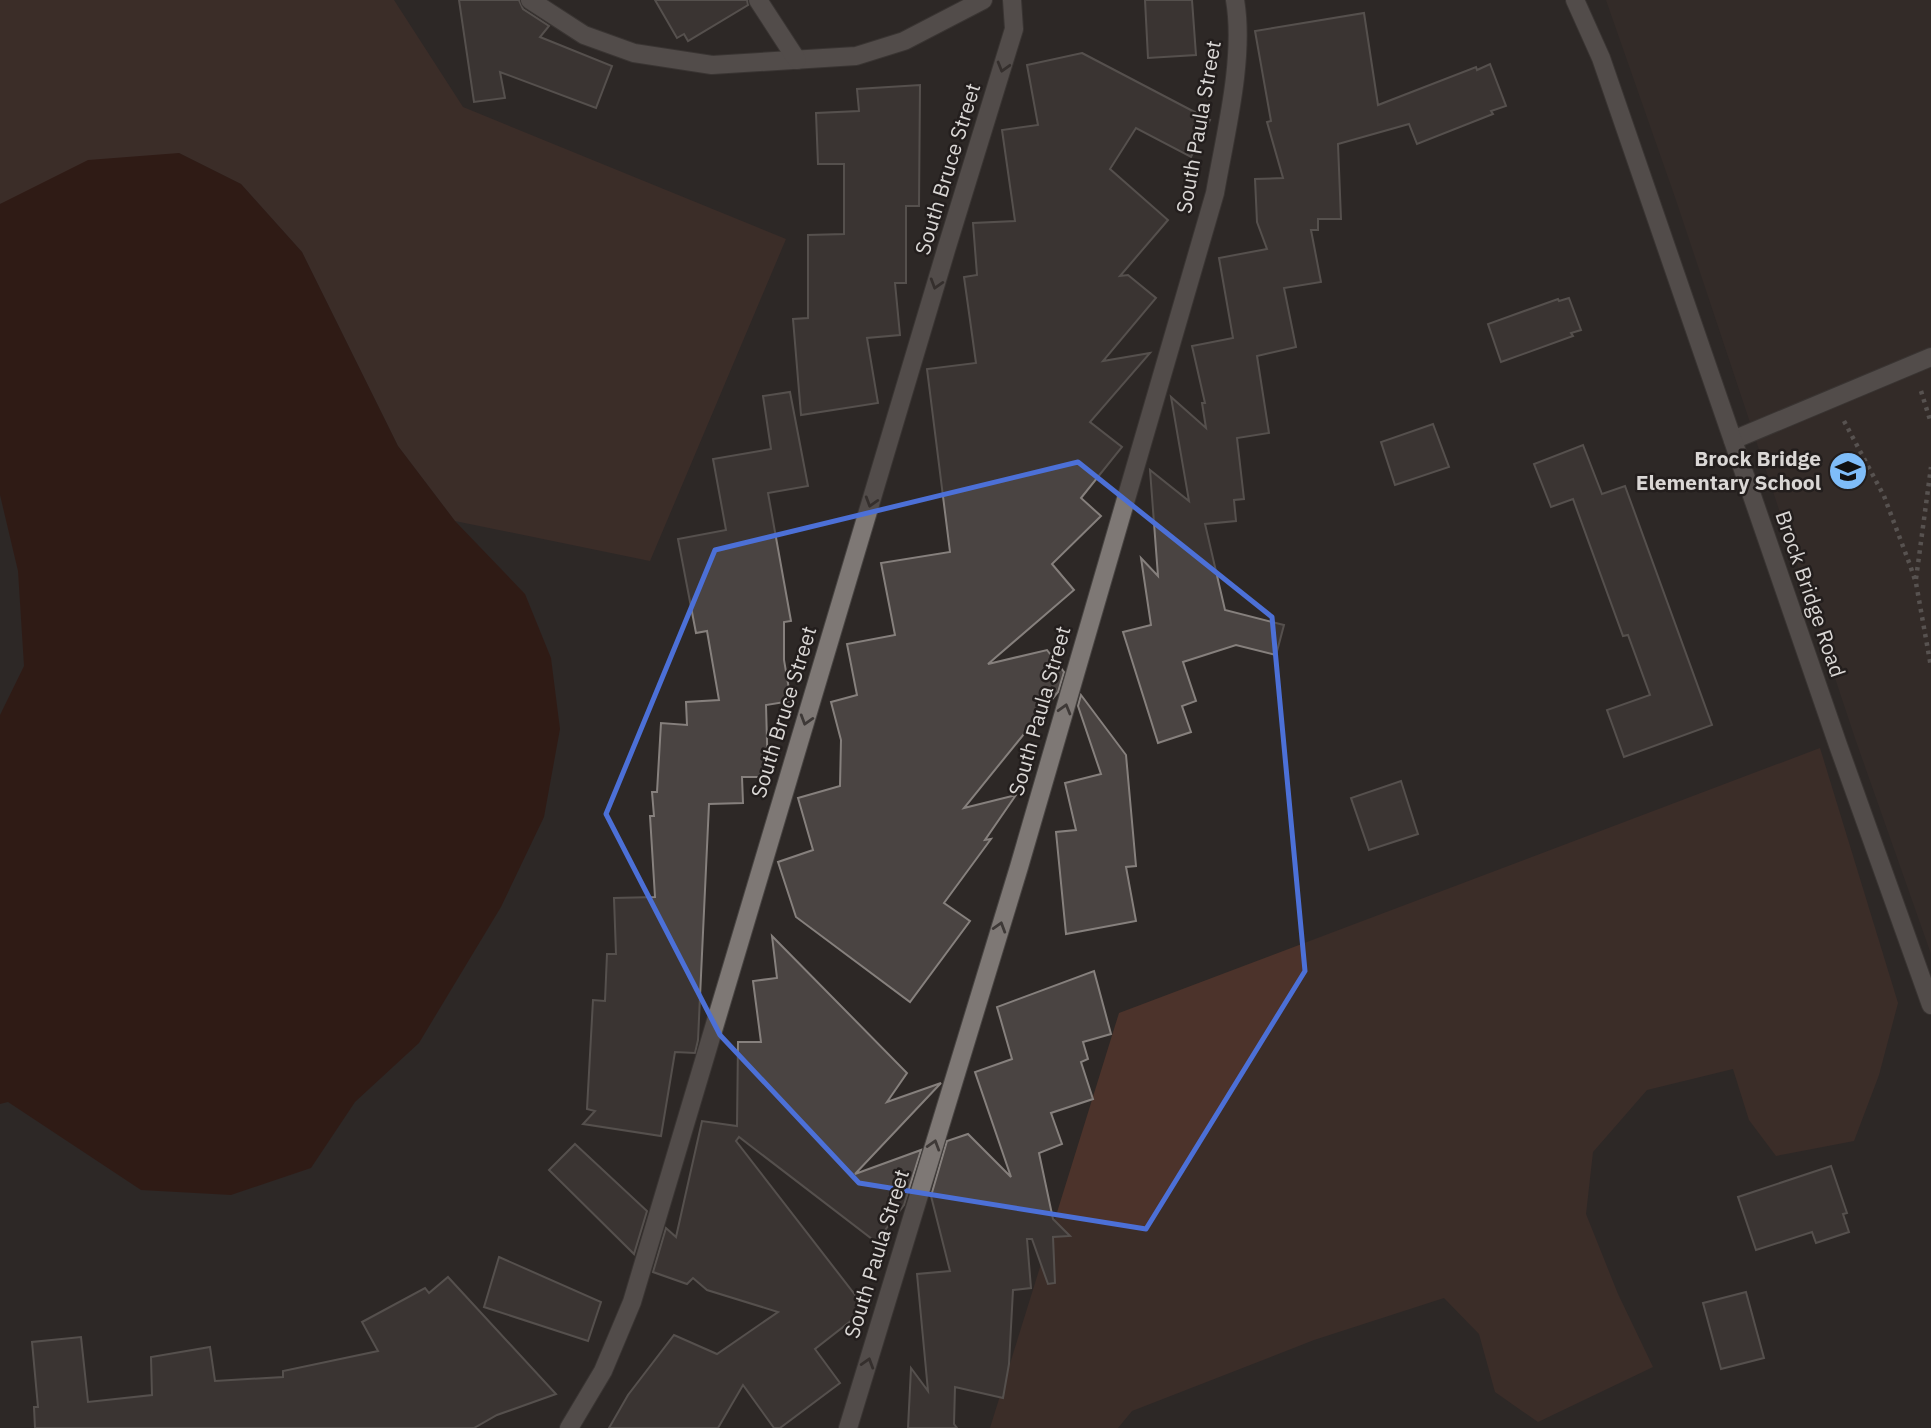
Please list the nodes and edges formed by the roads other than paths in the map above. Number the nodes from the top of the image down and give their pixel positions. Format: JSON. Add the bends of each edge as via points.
{"nodes":[{"id":1,"x":530,"y":0,"type":"edge"},
{"id":2,"x":758,"y":0,"type":"edge"},
{"id":3,"x":983,"y":0,"type":"edge"},
{"id":4,"x":1012,"y":0,"type":"edge"},
{"id":5,"x":1235,"y":0,"type":"edge"},
{"id":6,"x":1575,"y":0,"type":"edge"},
{"id":7,"x":797,"y":60,"type":"junction"},
{"id":8,"x":1931,"y":356,"type":"edge"},
{"id":9,"x":1733,"y":440,"type":"junction"},
{"id":10,"x":1931,"y":1005,"type":"edge"},
{"id":11,"x":569,"y":1428,"type":"edge"},
{"id":12,"x":848,"y":1428,"type":"edge"}],
"edges":[{"from":1,"to":7,"type":"street","via":[[583,35],[634,53],[712,65]]},
{"from":2,"to":7,"type":"street"},
{"from":3,"to":7,"type":"street","via":[[904,41],[856,56]]},
{"from":4,"to":11,"type":"street","name":"South Bruce Street","one_way":true,"via":[[1014,29],[998,88],[636,1289],[603,1371]]},
{"from":12,"to":5,"type":"street","name":"South Paula Street","one_way":true,"via":[[1215,194],[1239,23]]},
{"from":6,"to":9,"type":"street","name":"Brock Bridge Road","via":[[1601,58]]},
{"from":8,"to":9,"type":"street"},
{"from":9,"to":10,"type":"street","name":"Brock Bridge Road"}]}
